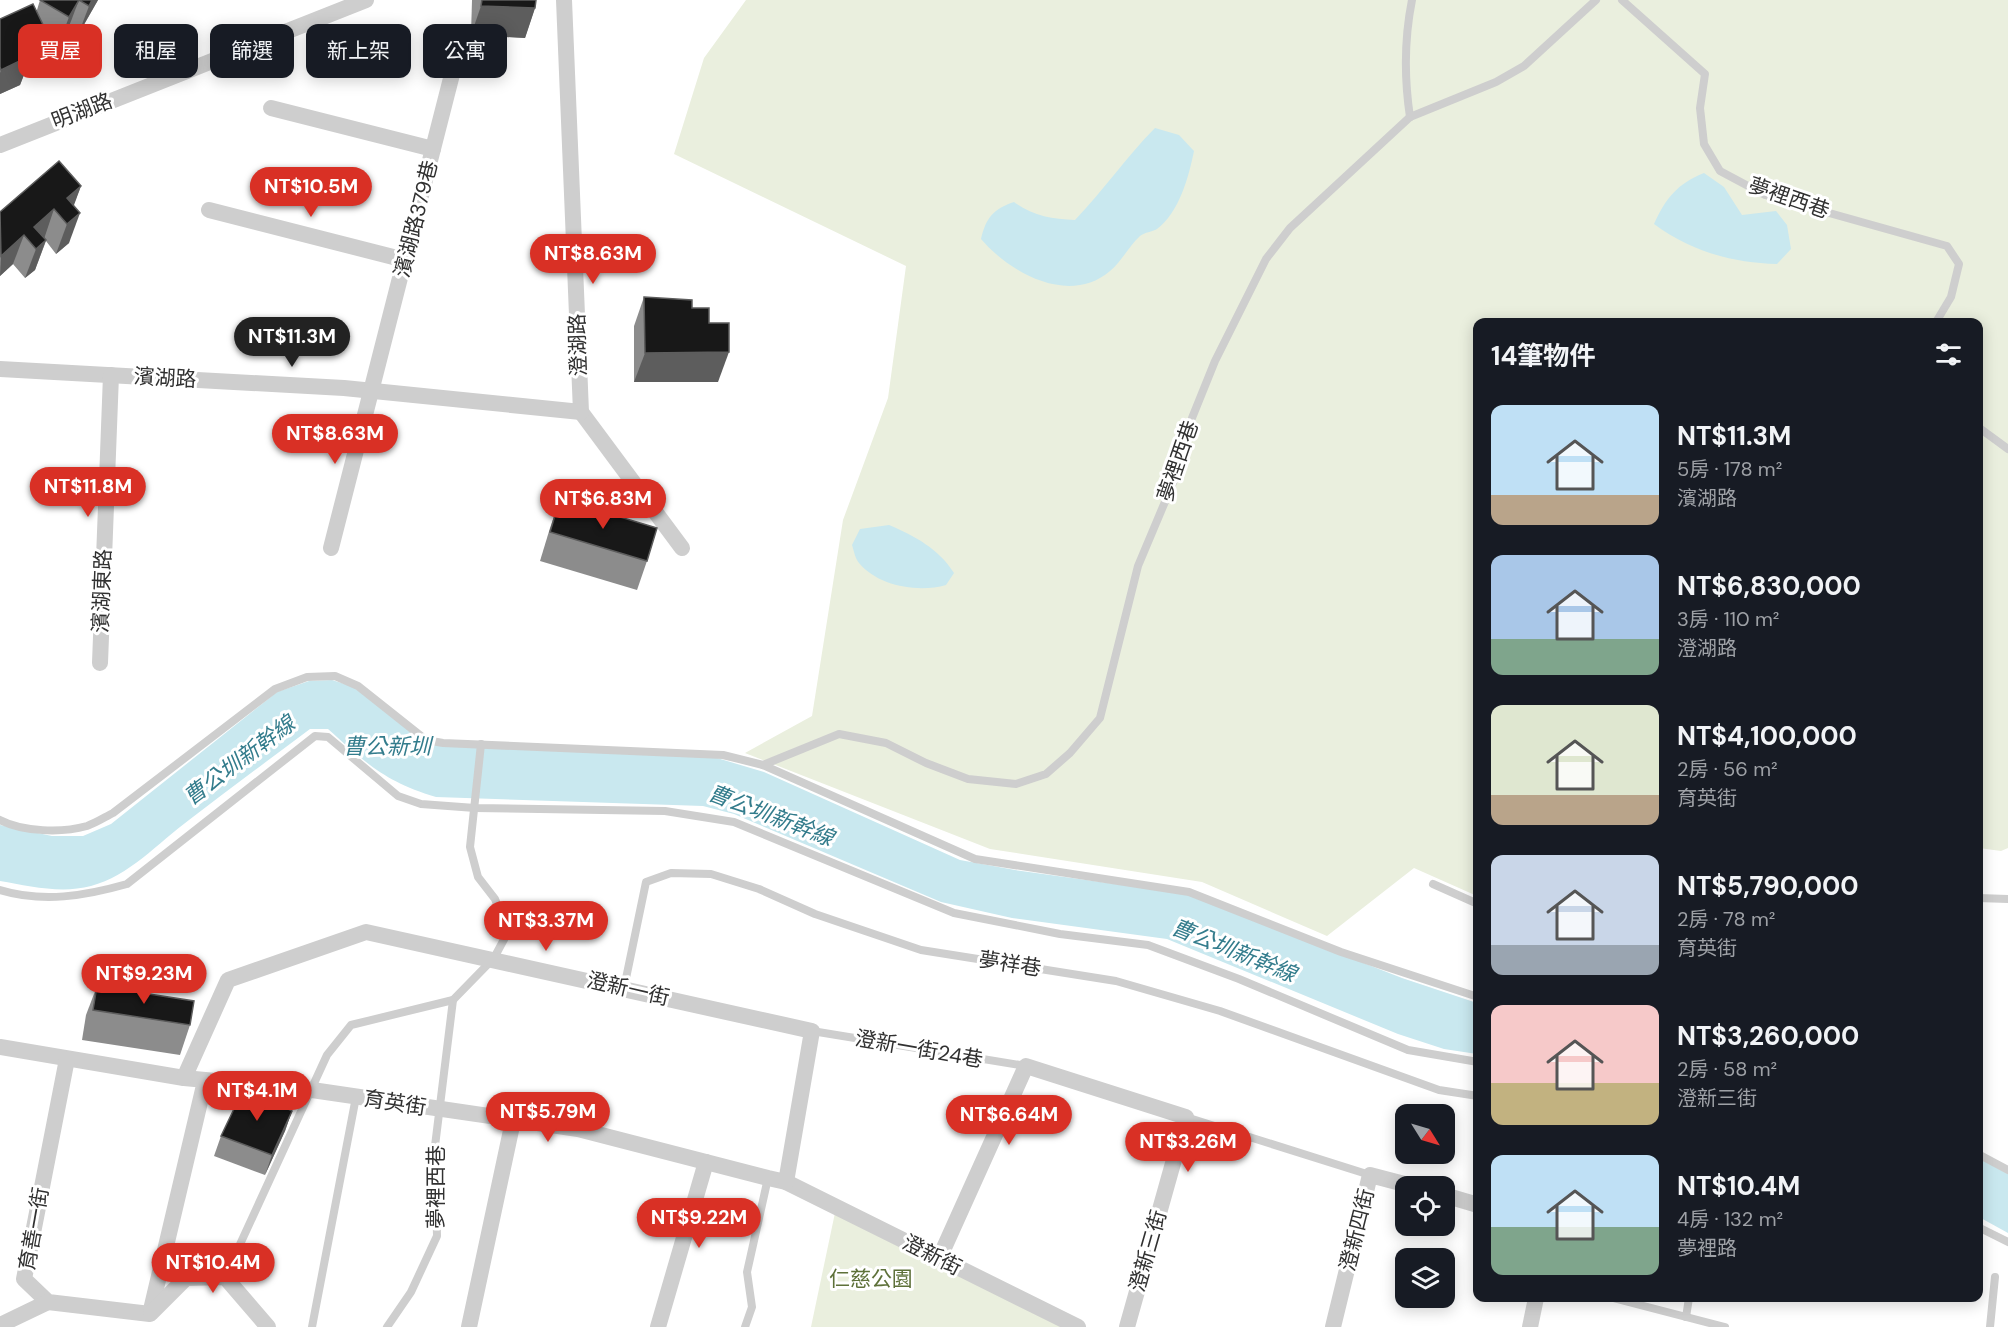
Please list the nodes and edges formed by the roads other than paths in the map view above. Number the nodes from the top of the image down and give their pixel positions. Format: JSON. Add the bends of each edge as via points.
{"nodes":[{"id":1,"x":366,"y":0,"type":"edge"},
{"id":2,"x":564,"y":0,"type":"edge"},
{"id":3,"x":1412,"y":0,"type":"edge"},
{"id":4,"x":1596,"y":0,"type":"edge"},
{"id":5,"x":1622,"y":0,"type":"edge"},
{"id":6,"x":451,"y":78,"type":"edge"},
{"id":7,"x":271,"y":108,"type":"dead end"},
{"id":8,"x":1410,"y":117,"type":"junction"},
{"id":9,"x":0,"y":145,"type":"edge"},
{"id":10,"x":433,"y":149,"type":"junction"},
{"id":11,"x":209,"y":210,"type":"dead end"},
{"id":12,"x":405,"y":260,"type":"junction"},
{"id":13,"x":1938,"y":318,"type":"edge"},
{"id":14,"x":0,"y":369,"type":"edge"},
{"id":15,"x":111,"y":375,"type":"junction"},
{"id":16,"x":372,"y":391,"type":"junction"},
{"id":17,"x":581,"y":412,"type":"junction"},
{"id":18,"x":1983,"y":431,"type":"edge"},
{"id":19,"x":2008,"y":449,"type":"edge"},
{"id":20,"x":331,"y":548,"type":"dead end"},
{"id":21,"x":682,"y":549,"type":"dead end"},
{"id":22,"x":100,"y":663,"type":"dead end"},
{"id":23,"x":481,"y":744,"type":"junction"},
{"id":24,"x":763,"y":765,"type":"junction"},
{"id":25,"x":475,"y":808,"type":"junction"},
{"id":26,"x":0,"y":820,"type":"edge"},
{"id":27,"x":1433,"y":884,"type":"dead end"},
{"id":28,"x":0,"y":890,"type":"edge"},
{"id":29,"x":1983,"y":898,"type":"edge"},
{"id":30,"x":2008,"y":899,"type":"edge"},
{"id":31,"x":1473,"y":902,"type":"edge"},
{"id":32,"x":494,"y":958,"type":"junction"},
{"id":33,"x":624,"y":988,"type":"junction"},
{"id":34,"x":1473,"y":995,"type":"edge"},
{"id":35,"x":453,"y":1000,"type":"junction"},
{"id":36,"x":812,"y":1031,"type":"junction"},
{"id":37,"x":0,"y":1047,"type":"edge"},
{"id":38,"x":67,"y":1059,"type":"junction"},
{"id":39,"x":1473,"y":1061,"type":"edge"},
{"id":40,"x":1026,"y":1066,"type":"junction"},
{"id":41,"x":184,"y":1078,"type":"junction"},
{"id":42,"x":205,"y":1081,"type":"junction"},
{"id":43,"x":312,"y":1090,"type":"junction"},
{"id":44,"x":1473,"y":1095,"type":"edge"},
{"id":45,"x":356,"y":1097,"type":"junction"},
{"id":46,"x":440,"y":1110,"type":"junction"},
{"id":47,"x":1186,"y":1117,"type":"junction"},
{"id":48,"x":513,"y":1121,"type":"junction"},
{"id":49,"x":1983,"y":1157,"type":"edge"},
{"id":50,"x":706,"y":1162,"type":"junction"},
{"id":51,"x":2008,"y":1170,"type":"edge"},
{"id":52,"x":1370,"y":1175,"type":"junction"},
{"id":53,"x":768,"y":1178,"type":"junction"},
{"id":54,"x":786,"y":1182,"type":"junction"},
{"id":55,"x":1395,"y":1182,"type":"edge"},
{"id":56,"x":1455,"y":1198,"type":"edge"},
{"id":57,"x":1473,"y":1203,"type":"edge"},
{"id":58,"x":1983,"y":1230,"type":"edge"},
{"id":59,"x":2008,"y":1242,"type":"edge"},
{"id":60,"x":939,"y":1259,"type":"junction"},
{"id":61,"x":225,"y":1277,"type":"junction"},
{"id":62,"x":1995,"y":1277,"type":"dead end"},
{"id":63,"x":48,"y":1302,"type":"junction"},
{"id":64,"x":1535,"y":1302,"type":"edge"},
{"id":65,"x":1628,"y":1302,"type":"edge"},
{"id":66,"x":1688,"y":1302,"type":"edge"},
{"id":67,"x":1686,"y":1317,"type":"junction"},
{"id":68,"x":149,"y":1320,"type":"edge"},
{"id":69,"x":0,"y":1325,"type":"edge"},
{"id":70,"x":268,"y":1327,"type":"edge"},
{"id":71,"x":312,"y":1327,"type":"edge"},
{"id":72,"x":387,"y":1327,"type":"edge"},
{"id":73,"x":469,"y":1327,"type":"edge"},
{"id":74,"x":658,"y":1327,"type":"edge"},
{"id":75,"x":746,"y":1327,"type":"edge"},
{"id":76,"x":1078,"y":1327,"type":"edge"},
{"id":77,"x":1127,"y":1327,"type":"edge"},
{"id":78,"x":1333,"y":1327,"type":"edge"},
{"id":79,"x":1530,"y":1327,"type":"edge"},
{"id":80,"x":1725,"y":1327,"type":"edge"},
{"id":81,"x":1990,"y":1327,"type":"edge"}],
"edges":[{"from":1,"to":9,"type":"street","name":"明湖路"},
{"from":2,"to":17,"type":"street","name":"澄湖路"},
{"from":3,"to":8,"type":"lane","via":[[1406,31],[1405,85]]},
{"from":4,"to":8,"type":"lane","name":"夢裡西巷","via":[[1524,66],[1496,82]]},
{"from":5,"to":13,"type":"lane","name":"夢裡西巷","via":[[1705,74],[1700,108],[1704,144],[1720,171],[1765,195],[1947,246],[1959,264],[1951,297]]},
{"from":6,"to":10,"type":"street","name":"濱湖路379巷"},
{"from":7,"to":10,"type":"street"},
{"from":8,"to":24,"type":"lane","name":"夢裡西巷","via":[[1290,228],[1266,259],[1215,361],[1192,418],[1175,478],[1138,566],[1100,718],[1070,753],[1046,774],[1016,784],[968,779],[886,743],[839,734]]},
{"from":10,"to":12,"type":"street","name":"濱湖路379巷"},
{"from":11,"to":12,"type":"street"},
{"from":12,"to":16,"type":"street","name":"濱湖路379巷"},
{"from":14,"to":15,"type":"street","name":"濱湖路"},
{"from":15,"to":16,"type":"street","name":"濱湖路"},
{"from":15,"to":22,"type":"street","name":"濱湖東路"},
{"from":16,"to":17,"type":"street","name":"濱湖路"},
{"from":16,"to":20,"type":"street","name":"濱湖路379巷"},
{"from":17,"to":21,"type":"street"},
{"from":18,"to":19,"type":"lane"},
{"from":23,"to":24,"type":"lane","via":[[723,755]]},
{"from":23,"to":25,"type":"lane"},
{"from":23,"to":26,"type":"lane","via":[[426,740],[358,686],[335,676],[308,677],[275,689],[113,813],[88,826],[50,830],[9,825]]},
{"from":24,"to":34,"type":"lane","via":[[975,860],[1189,892],[1341,952]]},
{"from":25,"to":28,"type":"lane","via":[[421,804],[398,796],[328,737],[315,736],[127,884],[54,899]]},
{"from":25,"to":32,"type":"lane","via":[[470,847],[478,877],[495,899],[508,932]]},
{"from":25,"to":39,"type":"lane","via":[[665,811],[734,822],[954,913],[1060,934],[1148,945],[1408,1050]]},
{"from":27,"to":31,"type":"lane"},
{"from":29,"to":30,"type":"lane"},
{"from":32,"to":33,"type":"street","name":"澄新一街"},
{"from":32,"to":35,"type":"lane"},
{"from":32,"to":41,"type":"street","name":"澄新一街","via":[[366,932],[228,980]]},
{"from":33,"to":36,"type":"street","name":"澄新一街"},
{"from":33,"to":44,"type":"lane","name":"夢祥巷","via":[[646,882],[671,873],[711,874],[921,950],[1116,981],[1220,1011],[1439,1090]]},
{"from":35,"to":43,"type":"lane","via":[[351,1024],[327,1055]]},
{"from":35,"to":46,"type":"lane","name":"夢裡西巷"},
{"from":36,"to":40,"type":"lane","name":"澄新一街24巷"},
{"from":36,"to":54,"type":"street"},
{"from":37,"to":38,"type":"street","name":"育英街"},
{"from":38,"to":41,"type":"street","name":"育英街"},
{"from":38,"to":63,"type":"street","name":"育善一街","via":[[24,1280]]},
{"from":40,"to":47,"type":"street"},
{"from":40,"to":60,"type":"street"},
{"from":41,"to":42,"type":"street","name":"育英街"},
{"from":42,"to":43,"type":"street","name":"育英街"},
{"from":42,"to":68,"type":"street"},
{"from":43,"to":45,"type":"street","name":"育英街"},
{"from":43,"to":61,"type":"lane"},
{"from":45,"to":46,"type":"street","name":"育英街"},
{"from":45,"to":71,"type":"lane"},
{"from":46,"to":48,"type":"street","name":"育英街"},
{"from":46,"to":72,"type":"lane","name":"夢裡西巷","via":[[435,1146],[437,1236],[411,1292]]},
{"from":47,"to":52,"type":"lane"},
{"from":47,"to":77,"type":"street","name":"澄新三街"},
{"from":48,"to":50,"type":"street","name":"育英街","via":[[578,1129]]},
{"from":48,"to":73,"type":"street"},
{"from":49,"to":51,"type":"lane"},
{"from":50,"to":53,"type":"street","name":"育英街"},
{"from":50,"to":74,"type":"street"},
{"from":52,"to":55,"type":"street","name":"澄新四街"},
{"from":52,"to":78,"type":"street","name":"澄新四街"},
{"from":53,"to":54,"type":"street","name":"育英街"},
{"from":53,"to":75,"type":"lane","via":[[747,1272],[752,1307]]},
{"from":54,"to":60,"type":"street","name":"澄新街"},
{"from":56,"to":57,"type":"street"},
{"from":58,"to":59,"type":"lane"},
{"from":60,"to":76,"type":"street","name":"澄新街"},
{"from":61,"to":68,"type":"street","via":[[186,1278]]},
{"from":61,"to":70,"type":"street"},
{"from":62,"to":81,"type":"lane"},
{"from":63,"to":68,"type":"street","name":"育善一街"},
{"from":63,"to":69,"type":"street"},
{"from":64,"to":79,"type":"street"},
{"from":65,"to":67,"type":"lane"},
{"from":66,"to":67,"type":"lane"},
{"from":67,"to":80,"type":"lane"}]}
